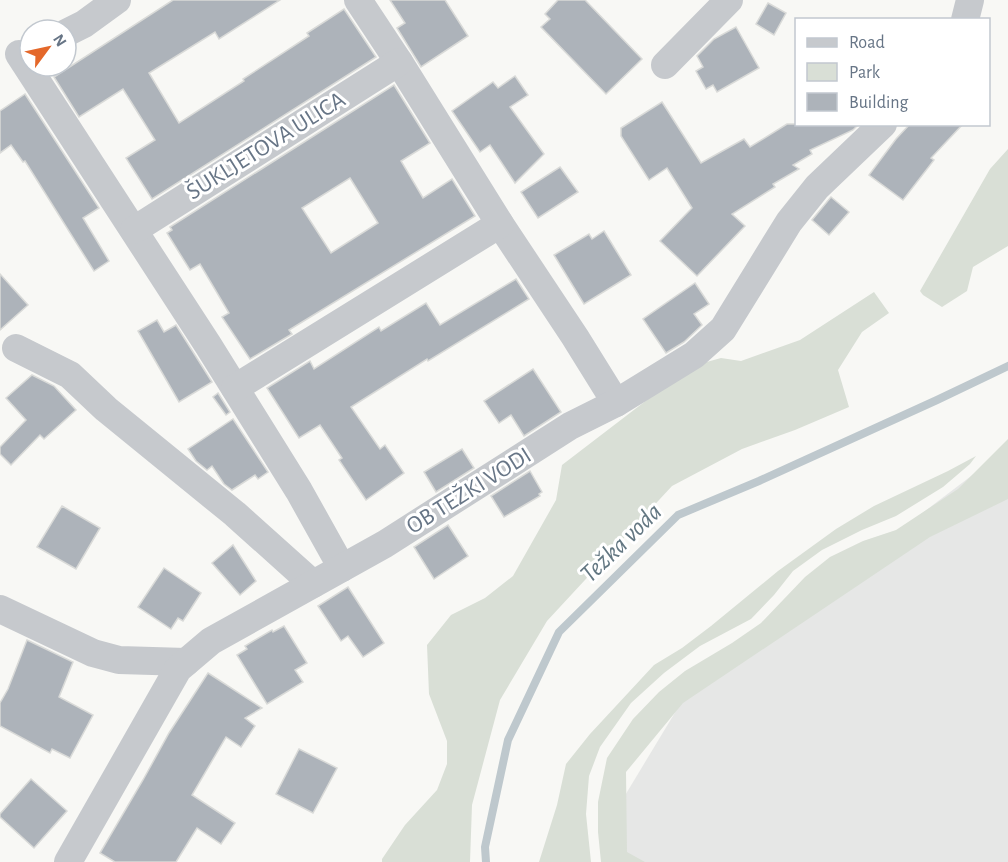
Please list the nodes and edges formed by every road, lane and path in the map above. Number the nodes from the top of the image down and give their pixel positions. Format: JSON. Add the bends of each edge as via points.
{"nodes":[{"id":1,"x":117,"y":0,"type":"edge"},
{"id":2,"x":358,"y":0,"type":"edge"},
{"id":3,"x":729,"y":0,"type":"edge"},
{"id":4,"x":970,"y":0,"type":"edge"},
{"id":5,"x":966,"y":18,"type":"edge"},
{"id":6,"x":78,"y":27,"type":"edge"},
{"id":7,"x":16,"y":53,"type":"edge"},
{"id":8,"x":399,"y":62,"type":"junction"},
{"id":9,"x":665,"y":65,"type":"dead end"},
{"id":10,"x":881,"y":126,"type":"edge"},
{"id":11,"x":500,"y":225,"type":"junction"},
{"id":12,"x":134,"y":230,"type":"junction"},
{"id":13,"x":16,"y":348,"type":"dead end"},
{"id":14,"x":235,"y":388,"type":"junction"},
{"id":15,"x":616,"y":403,"type":"junction"},
{"id":16,"x":342,"y":568,"type":"junction"},
{"id":17,"x":313,"y":584,"type":"junction"},
{"id":18,"x":0,"y":609,"type":"edge"},
{"id":19,"x":186,"y":662,"type":"junction"},
{"id":20,"x":68,"y":862,"type":"edge"}],
"edges":[{"from":1,"to":6,"type":"street"},
{"from":2,"to":8,"type":"street"},
{"from":3,"to":9,"type":"street"},
{"from":4,"to":5,"type":"street"},
{"from":7,"to":12,"type":"street"},
{"from":8,"to":11,"type":"street"},
{"from":8,"to":12,"type":"street","name":"ŠUKLJETOVA ULICA"},
{"from":10,"to":15,"type":"street","name":"OB TEŽKI VODI","via":[[810,195],[723,329],[694,355]]},
{"from":11,"to":14,"type":"street"},
{"from":11,"to":15,"type":"street"},
{"from":12,"to":14,"type":"street"},
{"from":13,"to":17,"type":"street","via":[[70,375]]},
{"from":14,"to":16,"type":"street"},
{"from":15,"to":16,"type":"street","name":"OB TEŽKI VODI","via":[[570,426]]},
{"from":16,"to":17,"type":"street","name":"OB TEŽKI VODI"},
{"from":17,"to":19,"type":"street","name":"OB TEŽKI VODI","via":[[211,641]]},
{"from":18,"to":19,"type":"street","via":[[93,653],[119,660]]},
{"from":19,"to":20,"type":"street","name":"OB TEŽKI VODI","via":[[159,700]]}]}
